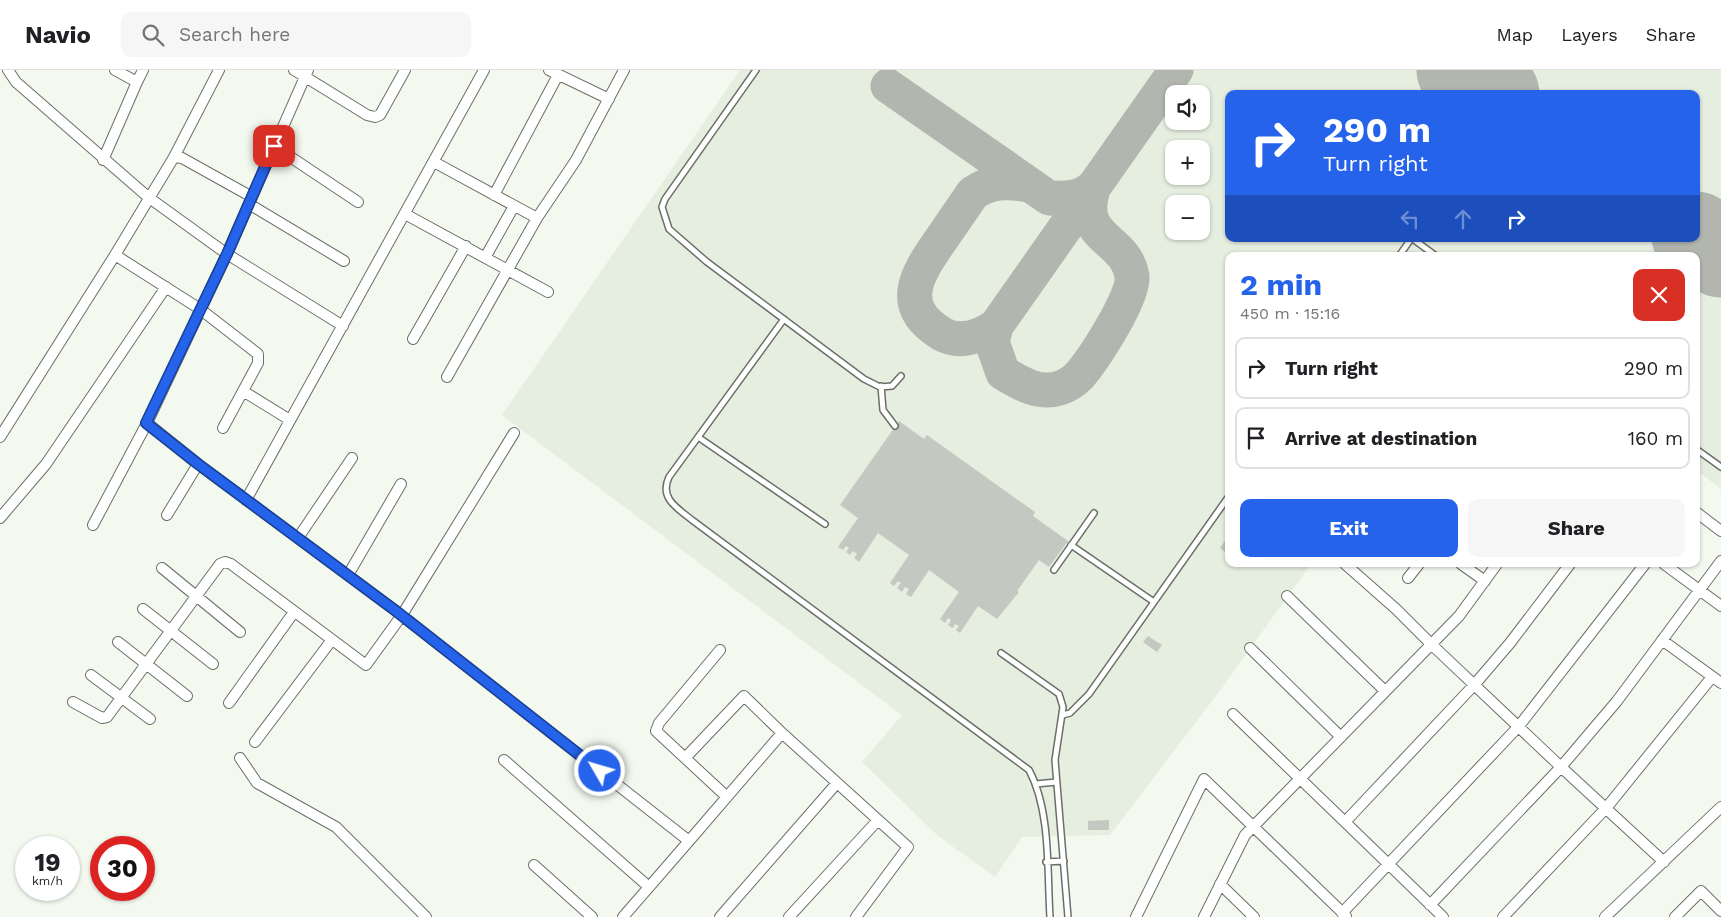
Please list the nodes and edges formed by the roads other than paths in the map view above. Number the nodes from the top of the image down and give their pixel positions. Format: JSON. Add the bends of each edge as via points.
{"nodes":[{"id":1,"x":8,"y":70,"type":"edge"},
{"id":2,"x":115,"y":70,"type":"edge"},
{"id":3,"x":143,"y":70,"type":"edge"},
{"id":4,"x":219,"y":70,"type":"edge"},
{"id":5,"x":294,"y":70,"type":"edge"},
{"id":6,"x":406,"y":70,"type":"edge"},
{"id":7,"x":624,"y":70,"type":"edge"},
{"id":8,"x":756,"y":70,"type":"edge"},
{"id":9,"x":482,"y":71,"type":"edge"},
{"id":10,"x":554,"y":72,"type":"edge"},
{"id":11,"x":307,"y":74,"type":"edge"},
{"id":12,"x":137,"y":82,"type":"junction"},
{"id":13,"x":608,"y":99,"type":"junction"},
{"id":14,"x":274,"y":146,"type":"junction"},
{"id":15,"x":174,"y":157,"type":"junction"},
{"id":16,"x":103,"y":160,"type":"junction"},
{"id":17,"x":434,"y":162,"type":"junction"},
{"id":18,"x":494,"y":195,"type":"junction"},
{"id":19,"x":148,"y":197,"type":"junction"},
{"id":20,"x":251,"y":200,"type":"junction"},
{"id":21,"x":358,"y":202,"type":"dead end"},
{"id":22,"x":514,"y":206,"type":"junction"},
{"id":23,"x":406,"y":214,"type":"junction"},
{"id":24,"x":537,"y":218,"type":"junction"},
{"id":25,"x":1410,"y":242,"type":"edge"},
{"id":26,"x":1416,"y":242,"type":"edge"},
{"id":27,"x":466,"y":246,"type":"junction"},
{"id":28,"x":1402,"y":252,"type":"edge"},
{"id":29,"x":1430,"y":252,"type":"edge"},
{"id":30,"x":227,"y":254,"type":"junction"},
{"id":31,"x":115,"y":256,"type":"junction"},
{"id":32,"x":486,"y":256,"type":"junction"},
{"id":33,"x":344,"y":261,"type":"dead end"},
{"id":34,"x":508,"y":269,"type":"junction"},
{"id":35,"x":166,"y":287,"type":"junction"},
{"id":36,"x":548,"y":292,"type":"dead end"},
{"id":37,"x":200,"y":308,"type":"junction"},
{"id":38,"x":784,"y":319,"type":"junction"},
{"id":39,"x":343,"y":326,"type":"junction"},
{"id":40,"x":413,"y":339,"type":"dead end"},
{"id":41,"x":901,"y":376,"type":"dead end"},
{"id":42,"x":447,"y":377,"type":"dead end"},
{"id":43,"x":881,"y":386,"type":"junction"},
{"id":44,"x":243,"y":392,"type":"junction"},
{"id":45,"x":290,"y":420,"type":"junction"},
{"id":46,"x":146,"y":423,"type":"junction"},
{"id":47,"x":895,"y":426,"type":"dead end"},
{"id":48,"x":223,"y":428,"type":"dead end"},
{"id":49,"x":514,"y":433,"type":"dead end"},
{"id":50,"x":0,"y":437,"type":"edge"},
{"id":51,"x":698,"y":437,"type":"junction"},
{"id":52,"x":1700,"y":452,"type":"edge"},
{"id":53,"x":352,"y":458,"type":"dead end"},
{"id":54,"x":198,"y":464,"type":"junction"},
{"id":55,"x":1721,"y":467,"type":"edge"},
{"id":56,"x":401,"y":484,"type":"dead end"},
{"id":57,"x":246,"y":500,"type":"junction"},
{"id":58,"x":1225,"y":502,"type":"edge"},
{"id":59,"x":1094,"y":513,"type":"dead end"},
{"id":60,"x":1700,"y":515,"type":"edge"},
{"id":61,"x":167,"y":516,"type":"dead end"},
{"id":62,"x":0,"y":518,"type":"edge"},
{"id":63,"x":825,"y":524,"type":"dead end"},
{"id":64,"x":93,"y":525,"type":"dead end"},
{"id":65,"x":1721,"y":530,"type":"edge"},
{"id":66,"x":298,"y":538,"type":"junction"},
{"id":67,"x":1072,"y":545,"type":"junction"},
{"id":68,"x":1721,"y":561,"type":"edge"},
{"id":69,"x":1348,"y":567,"type":"edge"},
{"id":70,"x":1417,"y":567,"type":"edge"},
{"id":71,"x":1465,"y":567,"type":"edge"},
{"id":72,"x":1495,"y":567,"type":"edge"},
{"id":73,"x":1568,"y":567,"type":"edge"},
{"id":74,"x":1643,"y":567,"type":"edge"},
{"id":75,"x":1668,"y":567,"type":"edge"},
{"id":76,"x":162,"y":568,"type":"dead end"},
{"id":77,"x":1054,"y":570,"type":"dead end"},
{"id":78,"x":348,"y":575,"type":"junction"},
{"id":79,"x":1408,"y":578,"type":"dead end"},
{"id":80,"x":1484,"y":581,"type":"junction"},
{"id":81,"x":1699,"y":590,"type":"junction"},
{"id":82,"x":197,"y":595,"type":"junction"},
{"id":83,"x":1288,"y":596,"type":"dead end"},
{"id":84,"x":1154,"y":602,"type":"junction"},
{"id":85,"x":1721,"y":606,"type":"edge"},
{"id":86,"x":143,"y":610,"type":"dead end"},
{"id":87,"x":294,"y":612,"type":"junction"},
{"id":88,"x":402,"y":615,"type":"junction"},
{"id":89,"x":171,"y":631,"type":"junction"},
{"id":90,"x":240,"y":632,"type":"dead end"},
{"id":91,"x":1662,"y":640,"type":"junction"},
{"id":92,"x":332,"y":641,"type":"junction"},
{"id":93,"x":118,"y":642,"type":"dead end"},
{"id":94,"x":1431,"y":644,"type":"junction"},
{"id":95,"x":1250,"y":648,"type":"dead end"},
{"id":96,"x":720,"y":650,"type":"dead end"},
{"id":97,"x":1001,"y":653,"type":"dead end"},
{"id":98,"x":147,"y":664,"type":"junction"},
{"id":99,"x":213,"y":664,"type":"dead end"},
{"id":100,"x":91,"y":675,"type":"dead end"},
{"id":101,"x":1717,"y":680,"type":"edge"},
{"id":102,"x":1475,"y":684,"type":"junction"},
{"id":103,"x":1385,"y":691,"type":"junction"},
{"id":104,"x":187,"y":696,"type":"dead end"},
{"id":105,"x":121,"y":698,"type":"junction"},
{"id":106,"x":74,"y":702,"type":"dead end"},
{"id":107,"x":228,"y":703,"type":"dead end"},
{"id":108,"x":1233,"y":714,"type":"dead end"},
{"id":109,"x":1063,"y":715,"type":"junction"},
{"id":110,"x":150,"y":719,"type":"dead end"},
{"id":111,"x":1519,"y":726,"type":"junction"},
{"id":112,"x":782,"y":733,"type":"junction"},
{"id":113,"x":1341,"y":737,"type":"junction"},
{"id":114,"x":255,"y":742,"type":"dead end"},
{"id":115,"x":240,"y":758,"type":"dead end"},
{"id":116,"x":685,"y":758,"type":"junction"},
{"id":117,"x":504,"y":760,"type":"dead end"},
{"id":118,"x":1561,"y":767,"type":"junction"},
{"id":119,"x":1301,"y":779,"type":"junction"},
{"id":120,"x":1056,"y":782,"type":"junction"},
{"id":121,"x":837,"y":783,"type":"junction"},
{"id":122,"x":1036,"y":784,"type":"junction"},
{"id":123,"x":727,"y":797,"type":"junction"},
{"id":124,"x":1607,"y":807,"type":"junction"},
{"id":125,"x":1721,"y":807,"type":"edge"},
{"id":126,"x":878,"y":820,"type":"junction"},
{"id":127,"x":1345,"y":822,"type":"junction"},
{"id":128,"x":1253,"y":826,"type":"junction"},
{"id":129,"x":689,"y":841,"type":"junction"},
{"id":130,"x":1064,"y":861,"type":"junction"},
{"id":131,"x":1046,"y":862,"type":"junction"},
{"id":132,"x":1664,"y":862,"type":"junction"},
{"id":133,"x":1388,"y":864,"type":"junction"},
{"id":134,"x":534,"y":865,"type":"dead end"},
{"id":135,"x":1220,"y":884,"type":"junction"},
{"id":136,"x":649,"y":888,"type":"junction"},
{"id":137,"x":1430,"y":904,"type":"junction"},
{"id":138,"x":1721,"y":910,"type":"edge"},
{"id":139,"x":1344,"y":915,"type":"edge"},
{"id":140,"x":426,"y":917,"type":"edge"},
{"id":141,"x":592,"y":917,"type":"edge"},
{"id":142,"x":623,"y":917,"type":"edge"},
{"id":143,"x":720,"y":917,"type":"edge"},
{"id":144,"x":789,"y":917,"type":"edge"},
{"id":145,"x":856,"y":917,"type":"edge"},
{"id":146,"x":1050,"y":917,"type":"edge"},
{"id":147,"x":1068,"y":917,"type":"edge"},
{"id":148,"x":1136,"y":917,"type":"edge"},
{"id":149,"x":1204,"y":917,"type":"edge"},
{"id":150,"x":1254,"y":917,"type":"edge"},
{"id":151,"x":1443,"y":917,"type":"edge"},
{"id":152,"x":1503,"y":917,"type":"edge"},
{"id":153,"x":1605,"y":917,"type":"edge"},
{"id":154,"x":1675,"y":917,"type":"edge"}],
"edges":[{"from":1,"to":16,"type":"street","via":[[16,82]]},
{"from":2,"to":12,"type":"street"},
{"from":3,"to":12,"type":"street"},
{"from":4,"to":15,"type":"street"},
{"from":5,"to":11,"type":"street"},
{"from":6,"to":11,"type":"street","via":[[380,114],[375,117],[367,115]]},
{"from":7,"to":13,"type":"street"},
{"from":8,"to":38,"type":"lane","via":[[665,199],[662,208],[669,229],[707,262]]},
{"from":9,"to":17,"type":"street"},
{"from":10,"to":13,"type":"street"},
{"from":10,"to":18,"type":"street"},
{"from":11,"to":14,"type":"street"},
{"from":12,"to":16,"type":"street"},
{"from":13,"to":24,"type":"street","via":[[576,160]]},
{"from":14,"to":20,"type":"street"},
{"from":14,"to":21,"type":"street"},
{"from":15,"to":19,"type":"street"},
{"from":15,"to":20,"type":"street","via":[[182,158]]},
{"from":16,"to":19,"type":"street"},
{"from":17,"to":18,"type":"street"},
{"from":17,"to":23,"type":"street"},
{"from":18,"to":22,"type":"street"},
{"from":19,"to":30,"type":"street"},
{"from":19,"to":31,"type":"street"},
{"from":20,"to":30,"type":"street"},
{"from":20,"to":33,"type":"street"},
{"from":22,"to":24,"type":"street"},
{"from":22,"to":32,"type":"street"},
{"from":23,"to":27,"type":"street"},
{"from":23,"to":39,"type":"street"},
{"from":24,"to":34,"type":"street"},
{"from":25,"to":28,"type":"lane"},
{"from":26,"to":29,"type":"lane"},
{"from":27,"to":32,"type":"street"},
{"from":27,"to":40,"type":"street"},
{"from":30,"to":37,"type":"street"},
{"from":30,"to":39,"type":"street"},
{"from":31,"to":35,"type":"street"},
{"from":31,"to":50,"type":"street"},
{"from":32,"to":34,"type":"street"},
{"from":34,"to":36,"type":"street"},
{"from":34,"to":42,"type":"street"},
{"from":35,"to":37,"type":"street"},
{"from":35,"to":62,"type":"street","via":[[46,464]]},
{"from":37,"to":44,"type":"street","via":[[258,354],[258,363]]},
{"from":37,"to":46,"type":"street"},
{"from":38,"to":43,"type":"lane","via":[[864,380]]},
{"from":38,"to":51,"type":"lane"},
{"from":39,"to":45,"type":"street"},
{"from":41,"to":43,"type":"lane","via":[[892,386]]},
{"from":43,"to":47,"type":"lane","via":[[884,410]]},
{"from":44,"to":45,"type":"street"},
{"from":44,"to":48,"type":"street"},
{"from":45,"to":57,"type":"street"},
{"from":46,"to":54,"type":"street"},
{"from":46,"to":64,"type":"street"},
{"from":49,"to":88,"type":"street"},
{"from":51,"to":63,"type":"lane"},
{"from":51,"to":122,"type":"lane","via":[[664,486],[665,495],[673,505],[1016,759],[1029,770]]},
{"from":52,"to":55,"type":"lane"},
{"from":53,"to":66,"type":"street"},
{"from":54,"to":57,"type":"street"},
{"from":54,"to":61,"type":"street"},
{"from":56,"to":78,"type":"street"},
{"from":57,"to":66,"type":"street"},
{"from":58,"to":84,"type":"lane"},
{"from":59,"to":67,"type":"lane"},
{"from":60,"to":65,"type":"street"},
{"from":66,"to":78,"type":"street"},
{"from":67,"to":77,"type":"lane"},
{"from":67,"to":84,"type":"lane"},
{"from":68,"to":81,"type":"street"},
{"from":69,"to":94,"type":"street"},
{"from":70,"to":79,"type":"street"},
{"from":71,"to":80,"type":"street"},
{"from":72,"to":80,"type":"street"},
{"from":73,"to":102,"type":"street"},
{"from":74,"to":111,"type":"street"},
{"from":75,"to":81,"type":"street"},
{"from":76,"to":82,"type":"street"},
{"from":78,"to":88,"type":"street"},
{"from":80,"to":94,"type":"street","via":[[1460,616]]},
{"from":81,"to":85,"type":"street"},
{"from":81,"to":91,"type":"street"},
{"from":82,"to":87,"type":"street","via":[[220,564],[225,562]]},
{"from":82,"to":89,"type":"street"},
{"from":82,"to":90,"type":"street"},
{"from":83,"to":103,"type":"street"},
{"from":84,"to":109,"type":"lane","via":[[1084,699],[1070,713]]},
{"from":86,"to":89,"type":"street"},
{"from":87,"to":92,"type":"street"},
{"from":87,"to":107,"type":"street"},
{"from":88,"to":92,"type":"street","via":[[366,665]]},
{"from":88,"to":129,"type":"street"},
{"from":89,"to":98,"type":"street"},
{"from":89,"to":99,"type":"street"},
{"from":91,"to":101,"type":"street"},
{"from":91,"to":118,"type":"street","via":[[1617,701]]},
{"from":92,"to":114,"type":"street"},
{"from":93,"to":98,"type":"street"},
{"from":94,"to":102,"type":"street"},
{"from":94,"to":103,"type":"street"},
{"from":95,"to":113,"type":"street"},
{"from":96,"to":116,"type":"street","via":[[656,728],[658,734]]},
{"from":97,"to":109,"type":"lane","via":[[1059,694]]},
{"from":98,"to":104,"type":"street"},
{"from":98,"to":105,"type":"street"},
{"from":100,"to":105,"type":"street"},
{"from":101,"to":124,"type":"street"},
{"from":102,"to":111,"type":"street"},
{"from":102,"to":127,"type":"street"},
{"from":103,"to":113,"type":"street"},
{"from":105,"to":106,"type":"street","via":[[107,717],[102,718]]},
{"from":105,"to":110,"type":"street"},
{"from":108,"to":119,"type":"street"},
{"from":109,"to":120,"type":"lane","via":[[1055,760]]},
{"from":111,"to":118,"type":"street"},
{"from":111,"to":133,"type":"street"},
{"from":112,"to":116,"type":"street","via":[[744,696]]},
{"from":112,"to":121,"type":"street"},
{"from":112,"to":123,"type":"street"},
{"from":113,"to":119,"type":"street"},
{"from":115,"to":140,"type":"street","via":[[257,783],[336,826]]},
{"from":116,"to":123,"type":"street"},
{"from":117,"to":136,"type":"street"},
{"from":118,"to":124,"type":"street"},
{"from":118,"to":137,"type":"street"},
{"from":119,"to":127,"type":"street"},
{"from":119,"to":128,"type":"street"},
{"from":120,"to":122,"type":"lane"},
{"from":120,"to":130,"type":"lane"},
{"from":121,"to":126,"type":"street"},
{"from":121,"to":143,"type":"street"},
{"from":122,"to":131,"type":"lane","via":[[1042,809]]},
{"from":123,"to":129,"type":"street"},
{"from":124,"to":132,"type":"street"},
{"from":124,"to":152,"type":"street"},
{"from":125,"to":132,"type":"street"},
{"from":126,"to":144,"type":"street"},
{"from":126,"to":145,"type":"street","via":[[908,847]]},
{"from":127,"to":133,"type":"street"},
{"from":128,"to":135,"type":"street","via":[[1245,834]]},
{"from":128,"to":139,"type":"street"},
{"from":128,"to":148,"type":"street","via":[[1204,780]]},
{"from":129,"to":136,"type":"street"},
{"from":130,"to":131,"type":"lane"},
{"from":130,"to":147,"type":"lane"},
{"from":131,"to":146,"type":"lane"},
{"from":132,"to":153,"type":"street"},
{"from":133,"to":137,"type":"street"},
{"from":133,"to":139,"type":"street"},
{"from":134,"to":141,"type":"street"},
{"from":135,"to":149,"type":"street"},
{"from":135,"to":150,"type":"street"},
{"from":136,"to":142,"type":"street"},
{"from":137,"to":151,"type":"street"},
{"from":138,"to":154,"type":"street","via":[[1700,891]]}]}
